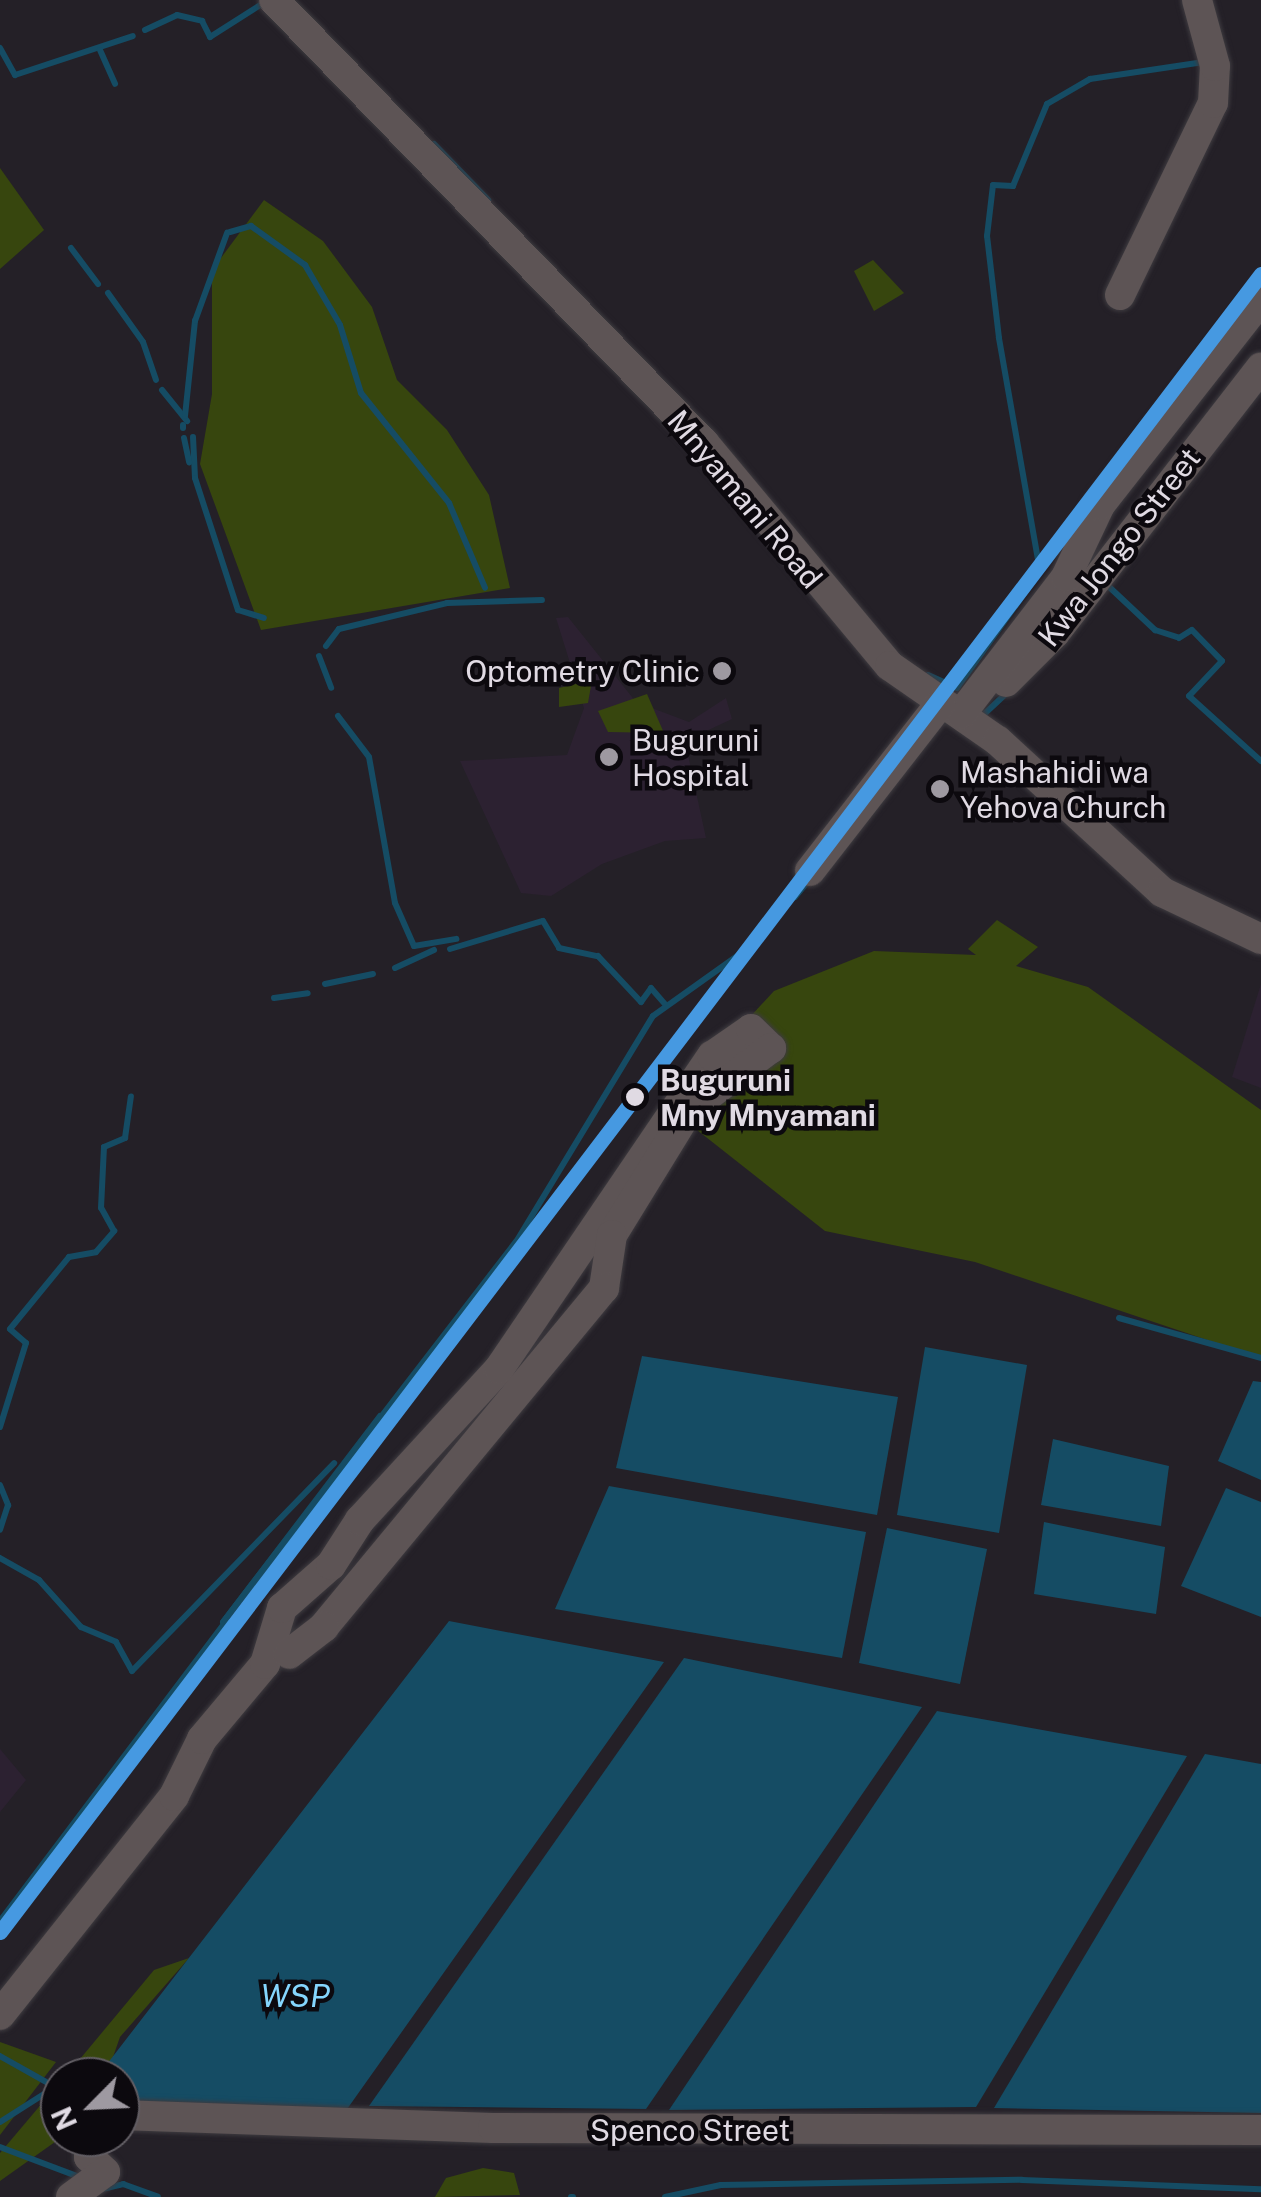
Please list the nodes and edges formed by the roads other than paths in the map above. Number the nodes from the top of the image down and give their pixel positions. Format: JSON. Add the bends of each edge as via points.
{"nodes":[{"id":1,"x":274,"y":0,"type":"edge"},
{"id":2,"x":1198,"y":0,"type":"edge"},
{"id":3,"x":1120,"y":295,"type":"dead end"},
{"id":4,"x":1261,"y":300,"type":"edge"},
{"id":5,"x":1261,"y":367,"type":"edge"},
{"id":6,"x":957,"y":713,"type":"junction"},
{"id":7,"x":810,"y":871,"type":"dead end"},
{"id":8,"x":1261,"y":939,"type":"edge"},
{"id":9,"x":331,"y":1565,"type":"junction"},
{"id":10,"x":289,"y":1654,"type":"junction"},
{"id":11,"x":174,"y":1796,"type":"junction"},
{"id":12,"x":0,"y":2015,"type":"edge"},
{"id":13,"x":140,"y":2116,"type":"edge"},
{"id":14,"x":1261,"y":2130,"type":"edge"},
{"id":15,"x":89,"y":2157,"type":"edge"},
{"id":16,"x":102,"y":2184,"type":"edge"},
{"id":17,"x":70,"y":2197,"type":"edge"}],
"edges":[{"from":1,"to":6,"type":"street","name":"Mnyamani Road","via":[[704,443],[854,629]]},
{"from":2,"to":3,"type":"street","via":[[1215,66],[1214,103]]},
{"from":4,"to":6,"type":"street","name":"Kwa Jongo Street","via":[[1100,505],[1066,577]]},
{"from":5,"to":6,"type":"street","name":"Kwa Jongo Street","via":[[1055,633]]},
{"from":6,"to":7,"type":"street"},
{"from":6,"to":8,"type":"street","name":"Mnyamani Road","via":[[1162,892]]},
{"from":9,"to":10,"type":"street","via":[[293,1625]]},
{"from":9,"to":10,"type":"street","via":[[360,1520],[499,1369],[712,1056],[752,1029],[771,1048],[689,1110],[612,1235],[604,1288],[324,1627]]},
{"from":9,"to":11,"type":"street","via":[[282,1608],[264,1664],[202,1739]]},
{"from":10,"to":11,"type":"street"},
{"from":11,"to":12,"type":"street"},
{"from":13,"to":14,"type":"street","name":"Spenco Street","via":[[492,2128]]},
{"from":15,"to":16,"type":"street"},
{"from":16,"to":17,"type":"street"}]}
